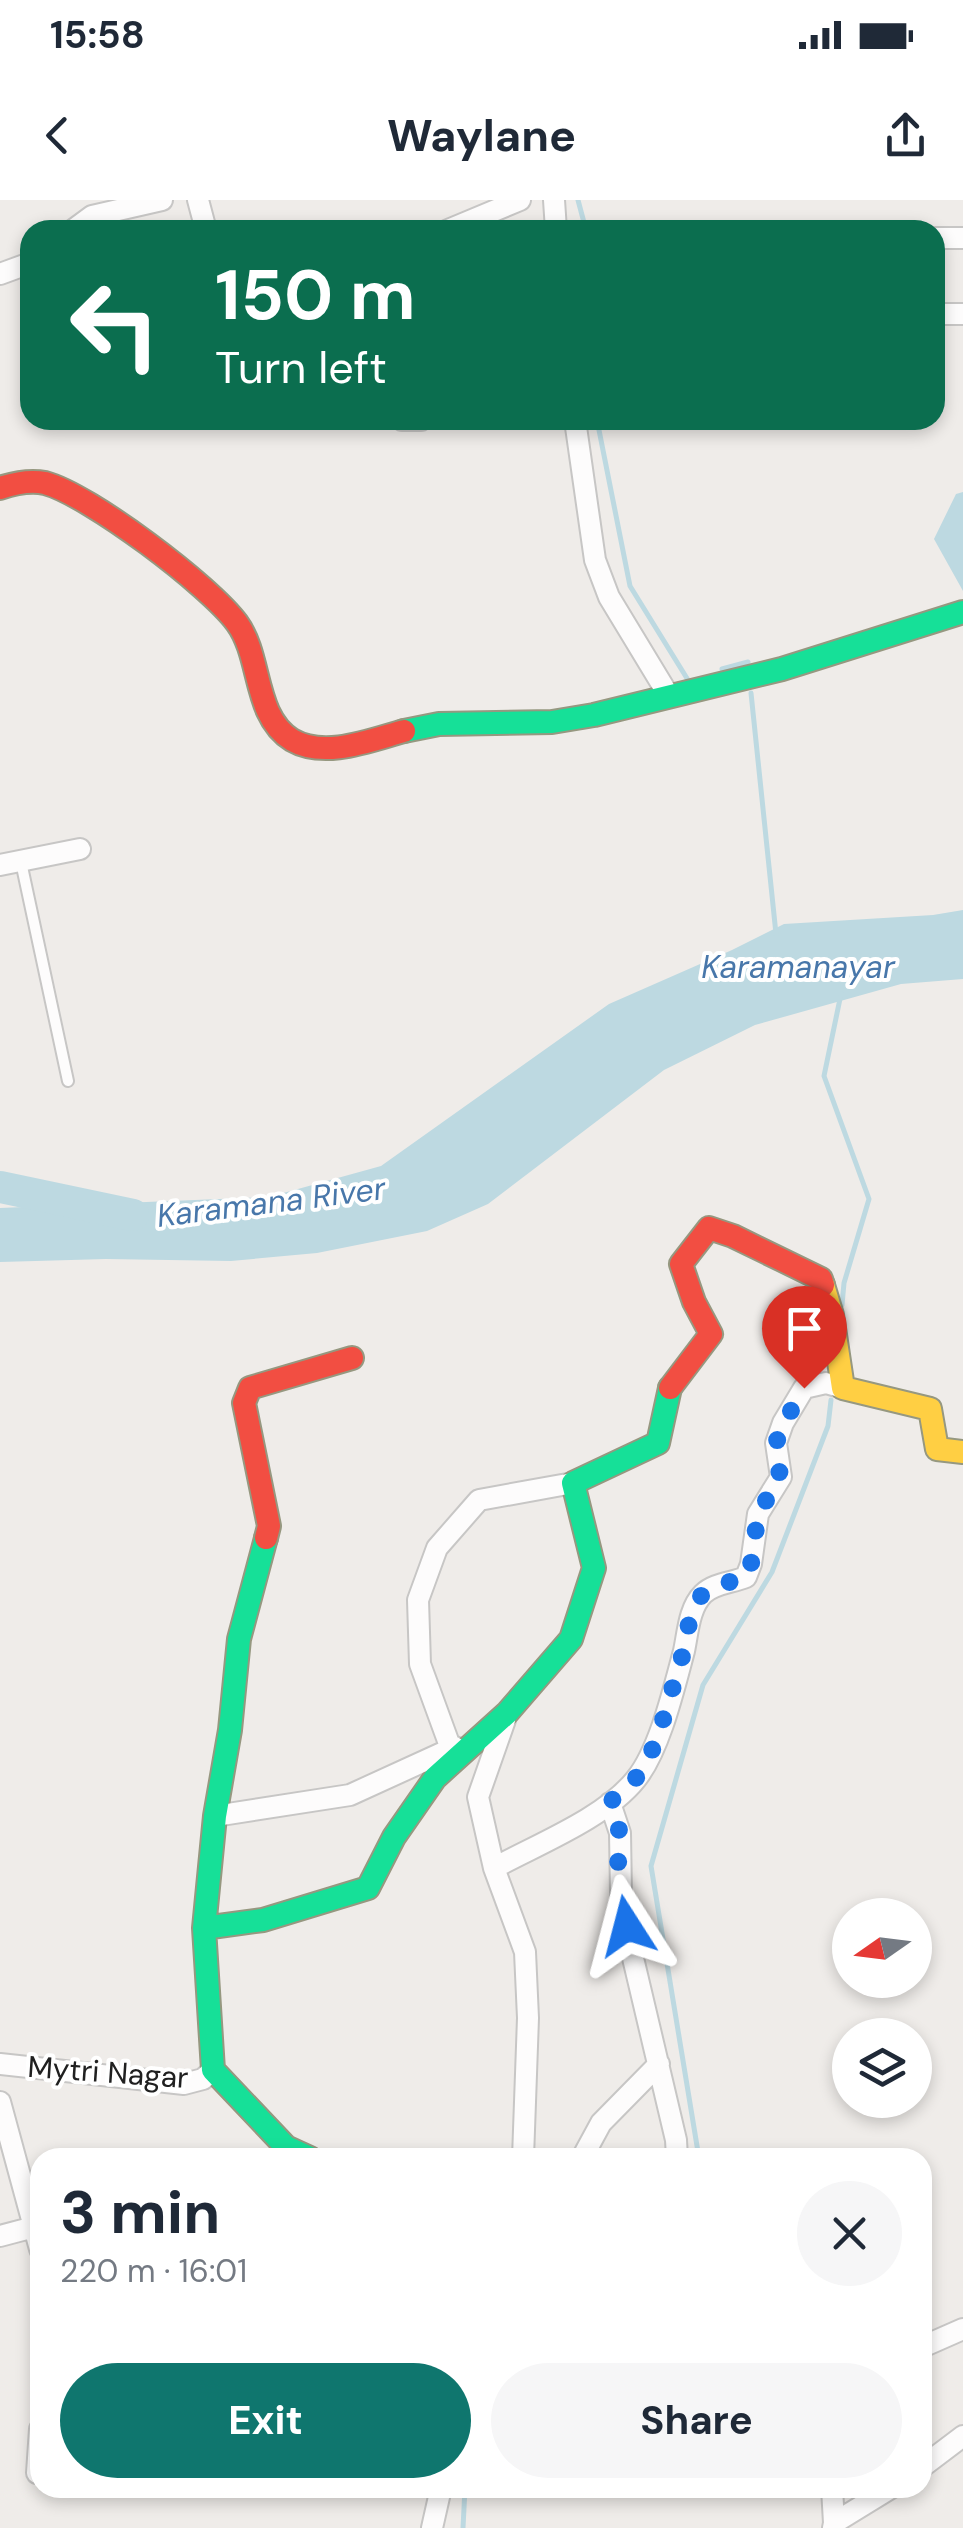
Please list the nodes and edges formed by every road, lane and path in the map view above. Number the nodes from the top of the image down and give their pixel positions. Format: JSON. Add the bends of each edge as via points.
{"nodes":[{"id":1,"x":162,"y":200,"type":"edge"},
{"id":2,"x":520,"y":200,"type":"edge"},
{"id":3,"x":87,"y":220,"type":"edge"},
{"id":4,"x":472,"y":220,"type":"edge"},
{"id":5,"x":577,"y":430,"type":"edge"},
{"id":6,"x":0,"y":488,"type":"edge"},
{"id":7,"x":963,"y":612,"type":"edge"},
{"id":8,"x":669,"y":696,"type":"junction"},
{"id":9,"x":80,"y":849,"type":"dead end"},
{"id":10,"x":10,"y":863,"type":"edge"},
{"id":11,"x":68,"y":1080,"type":"dead end"},
{"id":12,"x":352,"y":1358,"type":"dead end"},
{"id":13,"x":843,"y":1388,"type":"junction"},
{"id":14,"x":963,"y":1452,"type":"edge"},
{"id":15,"x":574,"y":1483,"type":"junction"},
{"id":16,"x":507,"y":1714,"type":"junction"},
{"id":17,"x":451,"y":1749,"type":"junction"},
{"id":18,"x":610,"y":1802,"type":"junction"},
{"id":19,"x":215,"y":1816,"type":"junction"},
{"id":20,"x":494,"y":1868,"type":"junction"},
{"id":21,"x":204,"y":1928,"type":"junction"},
{"id":22,"x":0,"y":2064,"type":"edge"},
{"id":23,"x":659,"y":2064,"type":"junction"},
{"id":24,"x":213,"y":2070,"type":"junction"},
{"id":25,"x":0,"y":2102,"type":"edge"},
{"id":26,"x":288,"y":2148,"type":"edge"},
{"id":27,"x":523,"y":2148,"type":"edge"},
{"id":28,"x":587,"y":2148,"type":"edge"},
{"id":29,"x":676,"y":2148,"type":"edge"},
{"id":30,"x":30,"y":2212,"type":"edge"},
{"id":31,"x":30,"y":2228,"type":"edge"},
{"id":32,"x":0,"y":2236,"type":"edge"},
{"id":33,"x":963,"y":2329,"type":"edge"},
{"id":34,"x":932,"y":2343,"type":"edge"},
{"id":35,"x":963,"y":2436,"type":"edge"},
{"id":36,"x":932,"y":2459,"type":"edge"},
{"id":37,"x":439,"y":2498,"type":"edge"},
{"id":38,"x":832,"y":2498,"type":"edge"},
{"id":39,"x":875,"y":2498,"type":"edge"},
{"id":40,"x":833,"y":2525,"type":"edge"},
{"id":41,"x":432,"y":2528,"type":"edge"}],
"edges":[{"from":1,"to":3,"type":"street"},
{"from":2,"to":4,"type":"street"},
{"from":5,"to":8,"type":"street","via":[[595,560],[609,597]]},
{"from":6,"to":8,"type":"street","via":[[27,480],[54,486],[102,512],[190,580],[237,621],[254,652],[272,722],[310,748],[435,724],[562,721]]},
{"from":7,"to":8,"type":"street"},
{"from":9,"to":10,"type":"street"},
{"from":10,"to":11,"type":"lane"},
{"from":12,"to":19,"type":"street","via":[[259,1383],[244,1403],[269,1526],[238,1639]]},
{"from":13,"to":14,"type":"street","via":[[930,1408],[937,1449]]},
{"from":13,"to":15,"type":"street","via":[[821,1279],[709,1228],[681,1264],[711,1334],[667,1393],[658,1443]]},
{"from":13,"to":18,"type":"street","via":[[804,1388],[793,1405],[776,1443],[780,1477],[758,1514],[746,1577],[702,1594],[656,1743],[636,1778]]},
{"from":15,"to":16,"type":"street","via":[[594,1568],[571,1639]]},
{"from":15,"to":17,"type":"street","via":[[479,1500],[438,1548],[418,1600],[420,1664]]},
{"from":16,"to":17,"type":"street"},
{"from":16,"to":20,"type":"street","via":[[478,1797]]},
{"from":16,"to":21,"type":"street","via":[[435,1778],[368,1888],[263,1920]]},
{"from":17,"to":19,"type":"street","via":[[350,1795]]},
{"from":18,"to":20,"type":"street"},
{"from":18,"to":23,"type":"street","via":[[620,1833],[624,1910]]},
{"from":19,"to":21,"type":"street"},
{"from":20,"to":27,"type":"street","via":[[525,1952]]},
{"from":21,"to":24,"type":"street"},
{"from":22,"to":24,"type":"street","name":"Mytri Nagar","via":[[184,2084]]},
{"from":23,"to":28,"type":"street","via":[[600,2123]]},
{"from":23,"to":29,"type":"street"},
{"from":24,"to":26,"type":"street"},
{"from":25,"to":30,"type":"street"},
{"from":31,"to":32,"type":"street"},
{"from":33,"to":34,"type":"street"},
{"from":35,"to":36,"type":"street"},
{"from":37,"to":41,"type":"street"},
{"from":38,"to":40,"type":"street"},
{"from":39,"to":40,"type":"street"}]}
